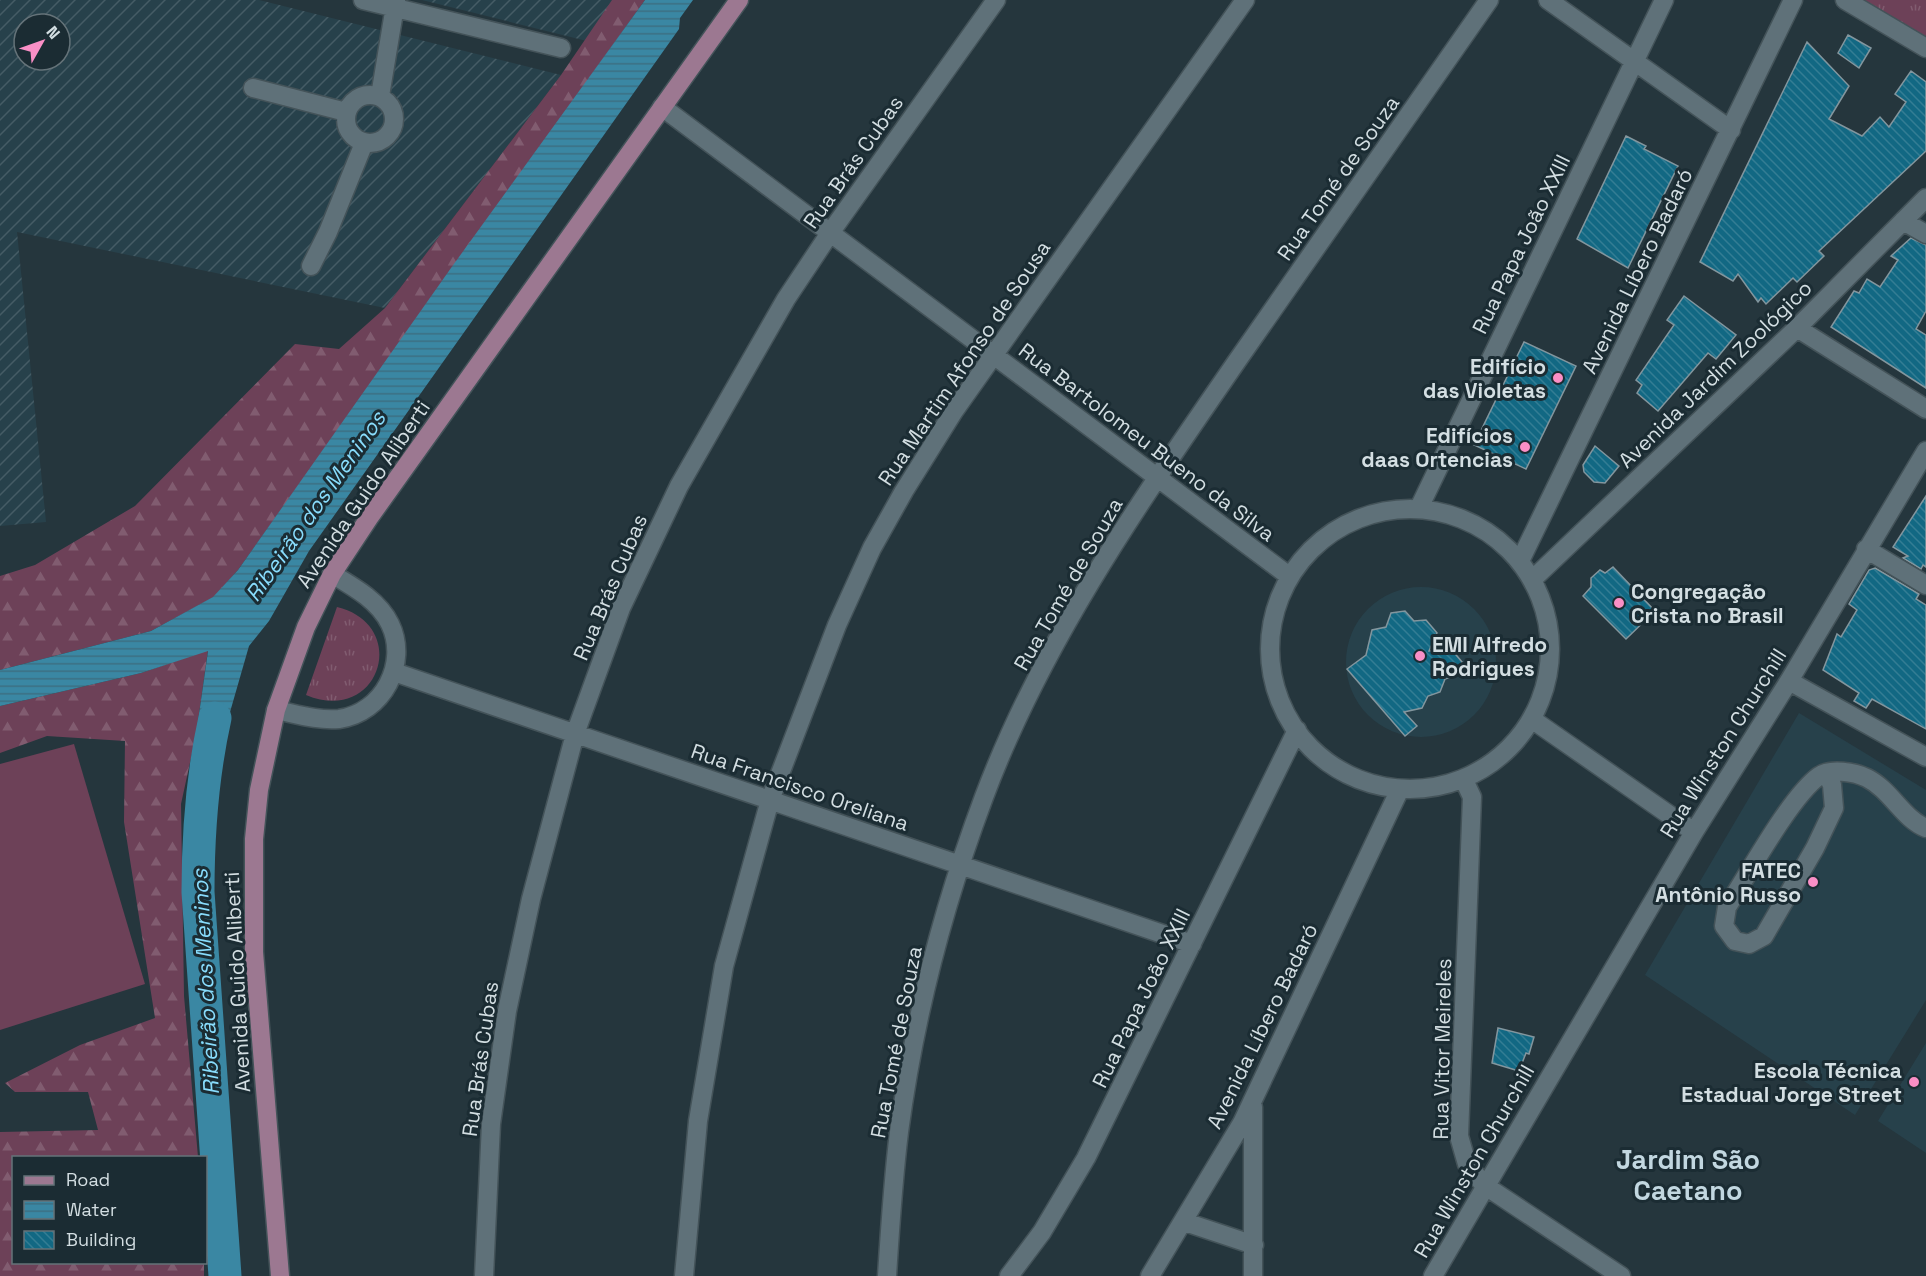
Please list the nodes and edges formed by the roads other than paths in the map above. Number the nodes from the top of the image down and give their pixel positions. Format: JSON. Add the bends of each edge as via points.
{"nodes":[{"id":1,"x":363,"y":0,"type":"edge"},
{"id":2,"x":739,"y":0,"type":"edge"},
{"id":3,"x":996,"y":0,"type":"edge"},
{"id":4,"x":1245,"y":0,"type":"edge"},
{"id":5,"x":1489,"y":0,"type":"edge"},
{"id":6,"x":1548,"y":0,"type":"edge"},
{"id":7,"x":1664,"y":0,"type":"edge"},
{"id":8,"x":1792,"y":0,"type":"edge"},
{"id":9,"x":1845,"y":0,"type":"edge"},
{"id":10,"x":395,"y":4,"type":"edge"},
{"id":11,"x":561,"y":48,"type":"dead end"},
{"id":12,"x":1926,"y":48,"type":"edge"},
{"id":13,"x":1634,"y":61,"type":"junction"},
{"id":14,"x":253,"y":88,"type":"dead end"},
{"id":15,"x":380,"y":96,"type":"junction"},
{"id":16,"x":662,"y":107,"type":"junction"},
{"id":17,"x":346,"y":112,"type":"junction"},
{"id":18,"x":1731,"y":130,"type":"junction"},
{"id":19,"x":364,"y":143,"type":"junction"},
{"id":20,"x":1926,"y":198,"type":"edge"},
{"id":21,"x":1903,"y":221,"type":"junction"},
{"id":22,"x":830,"y":232,"type":"junction"},
{"id":23,"x":1926,"y":234,"type":"edge"},
{"id":24,"x":311,"y":266,"type":"dead end"},
{"id":25,"x":1797,"y":328,"type":"junction"},
{"id":26,"x":993,"y":355,"type":"junction"},
{"id":27,"x":1926,"y":409,"type":"edge"},
{"id":28,"x":1926,"y":451,"type":"edge"},
{"id":29,"x":1157,"y":477,"type":"junction"},
{"id":30,"x":1419,"y":508,"type":"junction"},
{"id":31,"x":1866,"y":549,"type":"junction"},
{"id":32,"x":1520,"y":561,"type":"junction"},
{"id":33,"x":332,"y":574,"type":"junction"},
{"id":34,"x":1289,"y":576,"type":"junction"},
{"id":35,"x":1533,"y":579,"type":"junction"},
{"id":36,"x":1926,"y":585,"type":"edge"},
{"id":37,"x":394,"y":672,"type":"junction"},
{"id":38,"x":1789,"y":681,"type":"junction"},
{"id":39,"x":276,"y":710,"type":"junction"},
{"id":40,"x":1533,"y":720,"type":"junction"},
{"id":41,"x":1297,"y":730,"type":"junction"},
{"id":42,"x":575,"y":734,"type":"junction"},
{"id":43,"x":1926,"y":757,"type":"edge"},
{"id":44,"x":1826,"y":773,"type":"junction"},
{"id":45,"x":1464,"y":780,"type":"junction"},
{"id":46,"x":1400,"y":789,"type":"junction"},
{"id":47,"x":770,"y":801,"type":"junction"},
{"id":48,"x":1926,"y":828,"type":"edge"},
{"id":49,"x":1694,"y":832,"type":"junction"},
{"id":50,"x":960,"y":865,"type":"junction"},
{"id":51,"x":1192,"y":944,"type":"junction"},
{"id":52,"x":1253,"y":1100,"type":"junction"},
{"id":53,"x":1484,"y":1185,"type":"junction"},
{"id":54,"x":1185,"y":1222,"type":"junction"},
{"id":55,"x":1254,"y":1245,"type":"junction"},
{"id":56,"x":280,"y":1276,"type":"edge"},
{"id":57,"x":484,"y":1276,"type":"edge"},
{"id":58,"x":684,"y":1276,"type":"edge"},
{"id":59,"x":887,"y":1276,"type":"edge"},
{"id":60,"x":1009,"y":1276,"type":"edge"},
{"id":61,"x":1150,"y":1276,"type":"edge"},
{"id":62,"x":1253,"y":1276,"type":"edge"},
{"id":63,"x":1433,"y":1276,"type":"edge"},
{"id":64,"x":1622,"y":1276,"type":"edge"}],
"edges":[{"from":1,"to":10,"type":"street"},
{"from":2,"to":16,"type":"main road","name":"Avenida Guido Aliberti"},
{"from":3,"to":22,"type":"street","name":"Rua Brás Cubas"},
{"from":4,"to":26,"type":"street","name":"Rua Martim Afonso de Sousa"},
{"from":5,"to":29,"type":"street","name":"Rua Tomé de Souza"},
{"from":6,"to":13,"type":"street"},
{"from":7,"to":13,"type":"street","name":"Rua Papa João XXIII"},
{"from":8,"to":18,"type":"street","name":"Avenida Líbero Badaró"},
{"from":9,"to":12,"type":"street"},
{"from":10,"to":11,"type":"street"},
{"from":10,"to":15,"type":"street"},
{"from":13,"to":18,"type":"street"},
{"from":13,"to":30,"type":"street","name":"Rua Papa João XXIII"},
{"from":14,"to":17,"type":"street"},
{"from":15,"to":17,"type":"street","via":[[360,97]]},
{"from":15,"to":19,"type":"street","via":[[393,109],[394,127],[382,141]]},
{"from":16,"to":22,"type":"street","name":"Rua Bartolomeu Bueno da Silva"},
{"from":16,"to":33,"type":"main road","name":"Avenida Guido Aliberti"},
{"from":17,"to":19,"type":"street","via":[[349,131]]},
{"from":18,"to":32,"type":"street","name":"Avenida Líbero Badaró"},
{"from":19,"to":24,"type":"street"},
{"from":20,"to":21,"type":"street","name":"Avenida Jardim Zoológico"},
{"from":21,"to":23,"type":"street"},
{"from":21,"to":25,"type":"street","name":"Avenida Jardim Zoológico"},
{"from":22,"to":26,"type":"street","name":"Rua Bartolomeu Bueno da Silva"},
{"from":22,"to":42,"type":"street","name":"Rua Brás Cubas","via":[[747,364],[679,486],[621,608]]},
{"from":25,"to":27,"type":"street"},
{"from":25,"to":35,"type":"street","name":"Avenida Jardim Zoológico"},
{"from":26,"to":29,"type":"street","name":"Rua Bartolomeu Bueno da Silva"},
{"from":26,"to":47,"type":"street","name":"Rua Martim Afonso de Sousa","via":[[904,491],[872,549],[837,625]]},
{"from":28,"to":31,"type":"street","name":"Rua Winston Churchill"},
{"from":29,"to":34,"type":"street","name":"Rua Bartolomeu Bueno da Silva"},
{"from":29,"to":50,"type":"street","name":"Rua Tomé de Souza","via":[[1078,602],[1048,659],[985,794]]},
{"from":30,"to":32,"type":"street","via":[[1457,516],[1492,534]]},
{"from":30,"to":34,"type":"street","via":[[1384,510],[1351,521],[1321,539]]},
{"from":31,"to":36,"type":"street"},
{"from":31,"to":38,"type":"street","name":"Rua Winston Churchill"},
{"from":32,"to":35,"type":"street"},
{"from":33,"to":37,"type":"street","via":[[376,605],[390,623],[397,651]]},
{"from":33,"to":39,"type":"main road","name":"Avenida Guido Aliberti","via":[[306,627]]},
{"from":34,"to":41,"type":"street","via":[[1278,598],[1270,636],[1272,675],[1284,712]]},
{"from":35,"to":40,"type":"street","via":[[1551,635],[1551,655],[1545,693]]},
{"from":37,"to":39,"type":"street","via":[[375,702],[353,715],[323,719]]},
{"from":37,"to":42,"type":"street","name":"Rua Francisco Oreliana"},
{"from":38,"to":43,"type":"street"},
{"from":38,"to":49,"type":"street","name":"Rua Winston Churchill"},
{"from":39,"to":56,"type":"main road","name":"Avenida Guido Aliberti","via":[[259,790],[253,874],[260,1028]]},
{"from":40,"to":45,"type":"street","via":[[1503,756]]},
{"from":40,"to":49,"type":"street"},
{"from":41,"to":46,"type":"street","via":[[1306,744],[1336,769],[1371,785]]},
{"from":41,"to":51,"type":"street","name":"Rua Papa João XXIII"},
{"from":42,"to":47,"type":"street","name":"Rua Francisco Oreliana"},
{"from":42,"to":57,"type":"street","name":"Rua Brás Cubas","via":[[531,899],[507,1011],[491,1124]]},
{"from":44,"to":44,"type":"street","via":[[1796,800],[1727,907],[1724,926],[1735,942],[1749,944],[1764,936],[1815,848],[1834,808],[1832,785]]},
{"from":44,"to":48,"type":"street","via":[[1867,778]]},
{"from":45,"to":46,"type":"street","via":[[1436,788]]},
{"from":45,"to":53,"type":"street","name":"Rua Vitor Meireles","via":[[1472,797],[1459,1136],[1467,1164]]},
{"from":46,"to":52,"type":"street","name":"Avenida Líbero Badaró"},
{"from":47,"to":50,"type":"street","name":"Rua Francisco Oreliana"},
{"from":47,"to":58,"type":"street","name":"Rua Martim Afonso de Sousa","via":[[724,966],[710,1037]]},
{"from":49,"to":53,"type":"street","name":"Rua Winston Churchill"},
{"from":50,"to":51,"type":"street","name":"Rua Francisco Oreliana"},
{"from":50,"to":59,"type":"street","name":"Rua Tomé de Souza","via":[[908,1074]]},
{"from":51,"to":60,"type":"street","name":"Rua Papa João XXIII","via":[[1086,1158]]},
{"from":52,"to":54,"type":"street","name":"Avenida Líbero Badaró"},
{"from":52,"to":55,"type":"street"},
{"from":53,"to":63,"type":"street","name":"Rua Winston Churchill"},
{"from":53,"to":64,"type":"street","name":"Rua Vitor Meireles"},
{"from":54,"to":55,"type":"street"},
{"from":54,"to":61,"type":"street","name":"Avenida Líbero Badaró"},
{"from":55,"to":62,"type":"street"}]}
